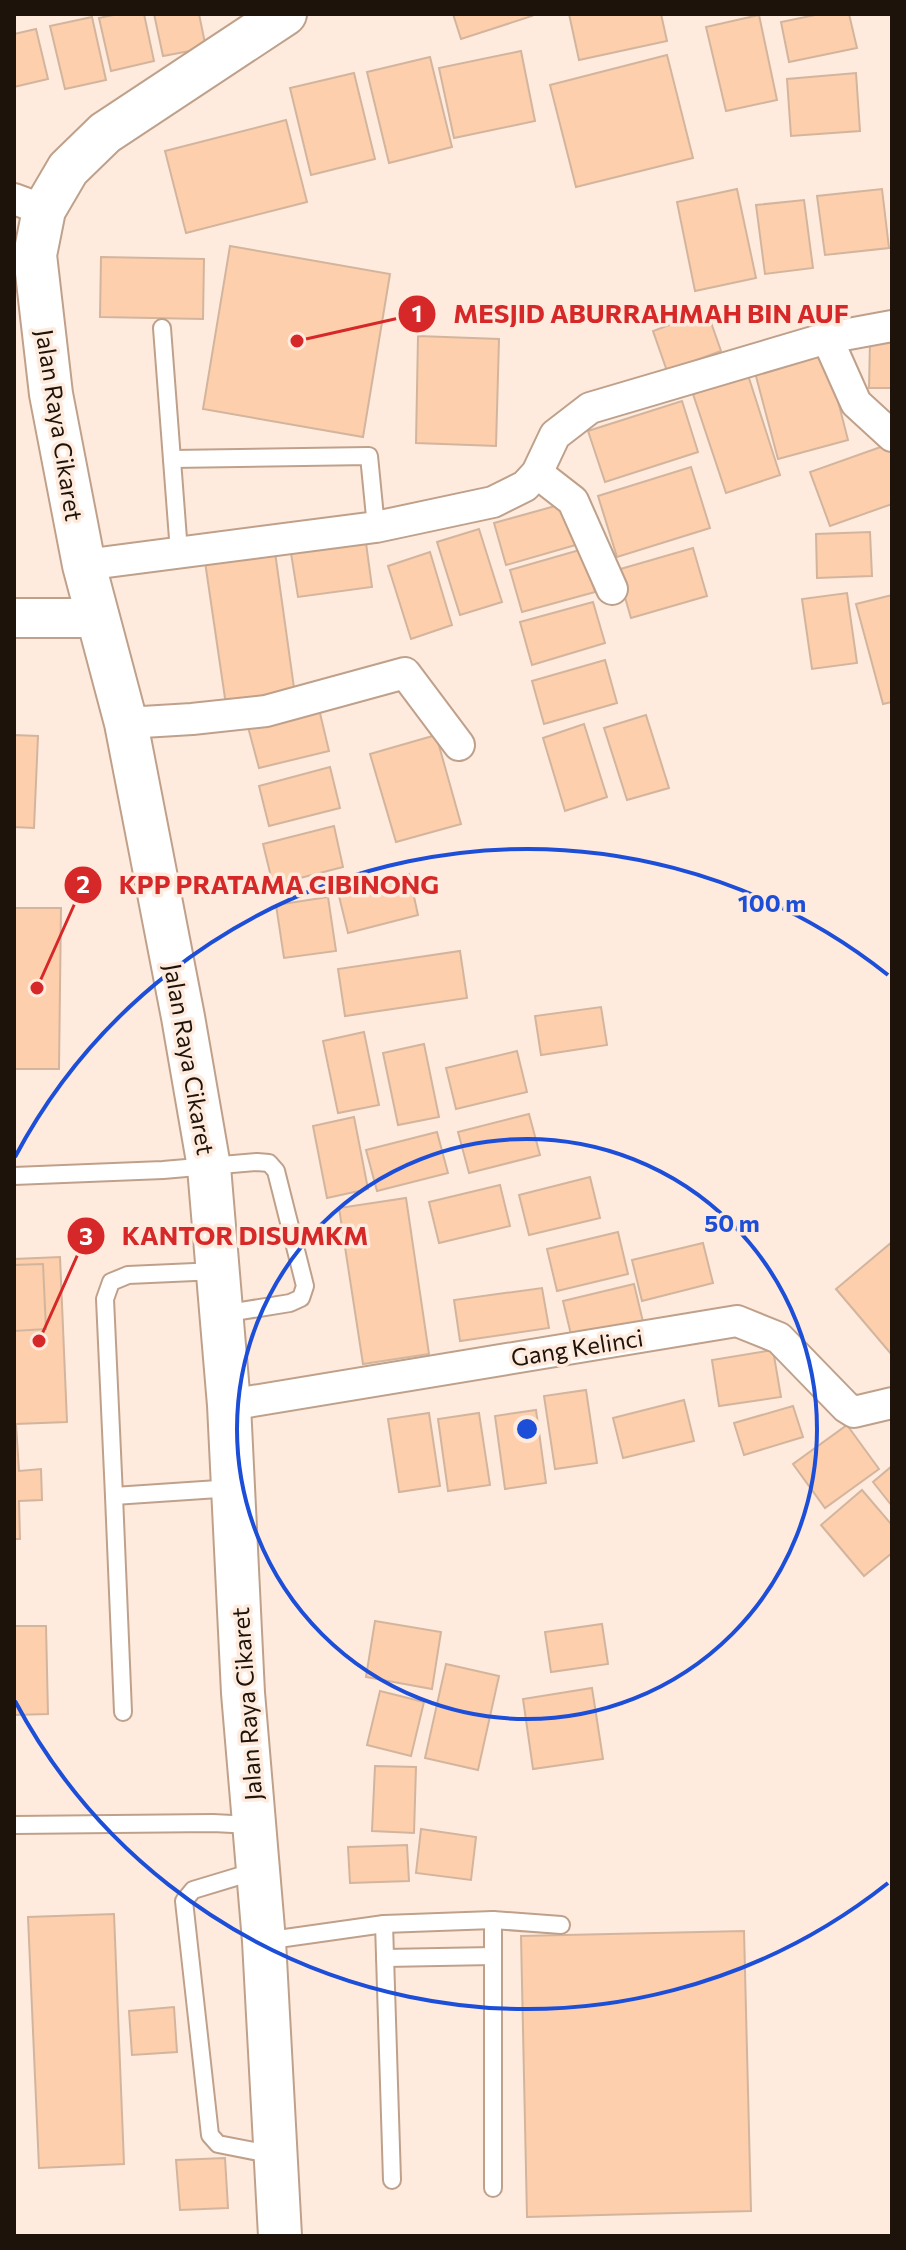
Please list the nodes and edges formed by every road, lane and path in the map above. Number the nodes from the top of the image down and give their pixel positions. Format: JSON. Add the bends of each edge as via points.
{"nodes":[{"id":1,"x":285,"y":14,"type":"edge"},
{"id":2,"x":29,"y":204,"type":"edge"},
{"id":3,"x":892,"y":326,"type":"edge"},
{"id":4,"x":162,"y":328,"type":"dead end"},
{"id":5,"x":827,"y":338,"type":"junction"},
{"id":6,"x":892,"y":436,"type":"edge"},
{"id":7,"x":172,"y":459,"type":"junction"},
{"id":8,"x":537,"y":473,"type":"junction"},
{"id":9,"x":376,"y":527,"type":"junction"},
{"id":10,"x":179,"y":552,"type":"junction"},
{"id":11,"x":84,"y":565,"type":"junction"},
{"id":12,"x":612,"y":589,"type":"dead end"},
{"id":13,"x":14,"y":618,"type":"edge"},
{"id":14,"x":98,"y":618,"type":"junction"},
{"id":15,"x":126,"y":723,"type":"junction"},
{"id":16,"x":459,"y":745,"type":"dead end"},
{"id":17,"x":209,"y":1167,"type":"junction"},
{"id":18,"x":14,"y":1176,"type":"edge"},
{"id":19,"x":218,"y":1271,"type":"junction"},
{"id":20,"x":222,"y":1314,"type":"junction"},
{"id":21,"x":892,"y":1403,"type":"edge"},
{"id":22,"x":229,"y":1405,"type":"junction"},
{"id":23,"x":233,"y":1488,"type":"junction"},
{"id":24,"x":114,"y":1496,"type":"junction"},
{"id":25,"x":123,"y":1712,"type":"dead end"},
{"id":26,"x":14,"y":1825,"type":"edge"},
{"id":27,"x":255,"y":1825,"type":"junction"},
{"id":28,"x":258,"y":1871,"type":"junction"},
{"id":29,"x":493,"y":1920,"type":"junction"},
{"id":30,"x":384,"y":1924,"type":"junction"},
{"id":31,"x":561,"y":1925,"type":"dead end"},
{"id":32,"x":264,"y":1941,"type":"junction"},
{"id":33,"x":493,"y":1956,"type":"junction"},
{"id":34,"x":385,"y":1958,"type":"junction"},
{"id":35,"x":276,"y":2156,"type":"junction"},
{"id":36,"x":392,"y":2180,"type":"dead end"},
{"id":37,"x":493,"y":2188,"type":"dead end"},
{"id":38,"x":280,"y":2236,"type":"edge"}],
"edges":[{"from":1,"to":2,"type":"main road","name":"Jalan Raya Cikaret","via":[[105,133]]},
{"from":2,"to":11,"type":"main road","name":"Jalan Raya Cikaret","via":[[51,394]]},
{"from":3,"to":5,"type":"street"},
{"from":4,"to":7,"type":"lane"},
{"from":5,"to":6,"type":"street","via":[[856,403]]},
{"from":5,"to":8,"type":"street","via":[[590,408],[555,435]]},
{"from":7,"to":9,"type":"lane","via":[[369,456]]},
{"from":7,"to":10,"type":"lane"},
{"from":8,"to":9,"type":"street","via":[[525,486],[493,502]]},
{"from":8,"to":12,"type":"street","via":[[573,501]]},
{"from":9,"to":10,"type":"street"},
{"from":10,"to":11,"type":"street"},
{"from":11,"to":14,"type":"main road","name":"Jalan Raya Cikaret"},
{"from":13,"to":14,"type":"street"},
{"from":14,"to":15,"type":"main road","name":"Jalan Raya Cikaret"},
{"from":15,"to":16,"type":"street","via":[[266,711],[405,673]]},
{"from":15,"to":17,"type":"main road","name":"Jalan Raya Cikaret"},
{"from":17,"to":18,"type":"lane"},
{"from":17,"to":19,"type":"main road","name":"Jalan Raya Cikaret"},
{"from":17,"to":20,"type":"lane","via":[[257,1162],[269,1163],[276,1171],[305,1286],[301,1298],[290,1303]]},
{"from":19,"to":20,"type":"main road","name":"Jalan Raya Cikaret"},
{"from":19,"to":24,"type":"lane","via":[[128,1275],[111,1282],[105,1299]]},
{"from":20,"to":22,"type":"main road","name":"Jalan Raya Cikaret"},
{"from":21,"to":22,"type":"street","name":"Gang Kelinci","via":[[854,1412],[779,1338],[737,1321]]},
{"from":22,"to":23,"type":"main road","name":"Jalan Raya Cikaret"},
{"from":23,"to":24,"type":"lane"},
{"from":23,"to":27,"type":"main road","name":"Jalan Raya Cikaret"},
{"from":24,"to":25,"type":"lane"},
{"from":26,"to":27,"type":"lane"},
{"from":27,"to":28,"type":"main road","name":"Jalan Raya Cikaret"},
{"from":28,"to":32,"type":"main road","name":"Jalan Raya Cikaret"},
{"from":28,"to":35,"type":"lane","via":[[193,1890],[184,1901],[210,2135],[218,2144]]},
{"from":29,"to":30,"type":"lane"},
{"from":29,"to":31,"type":"lane"},
{"from":29,"to":33,"type":"lane"},
{"from":30,"to":32,"type":"lane"},
{"from":30,"to":34,"type":"lane"},
{"from":32,"to":35,"type":"main road","name":"Jalan Raya Cikaret"},
{"from":33,"to":34,"type":"lane"},
{"from":33,"to":37,"type":"lane"},
{"from":34,"to":36,"type":"lane"},
{"from":35,"to":38,"type":"main road","name":"Jalan Raya Cikaret"}]}
